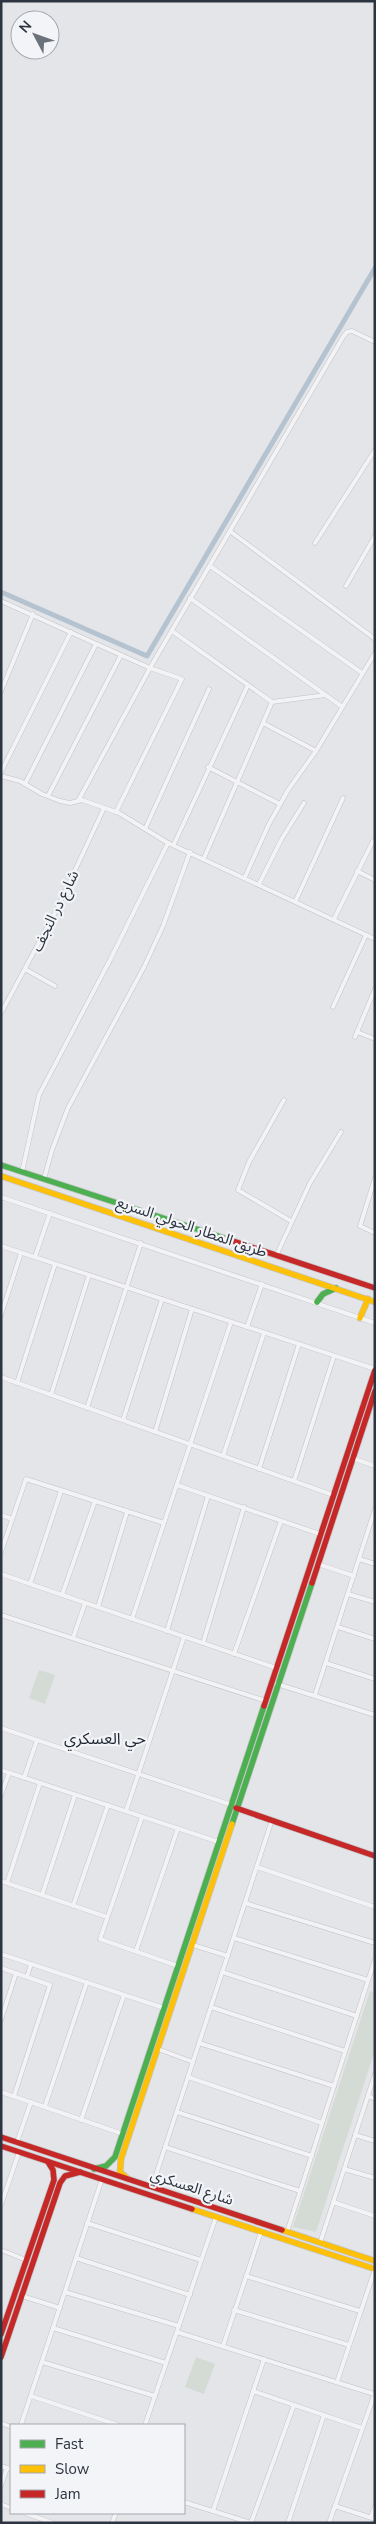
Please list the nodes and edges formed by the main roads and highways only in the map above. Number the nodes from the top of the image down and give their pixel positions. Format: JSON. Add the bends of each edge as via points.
{"nodes":[{"id":1,"x":1,"y":1166,"type":"edge"},
{"id":2,"x":1,"y":1176,"type":"edge"},
{"id":3,"x":336,"y":1288,"type":"junction"},
{"id":4,"x":375,"y":1288,"type":"edge"},
{"id":5,"x":368,"y":1299,"type":"junction"},
{"id":6,"x":317,"y":1302,"type":"road end"},
{"id":7,"x":375,"y":1302,"type":"edge"},
{"id":8,"x":360,"y":1318,"type":"road end"},
{"id":9,"x":375,"y":1369,"type":"edge"},
{"id":10,"x":375,"y":1391,"type":"edge"},
{"id":11,"x":294,"y":1622,"type":"junction"},
{"id":12,"x":290,"y":1637,"type":"junction"},
{"id":13,"x":234,"y":1806,"type":"junction"},
{"id":14,"x":375,"y":1856,"type":"edge"},
{"id":15,"x":198,"y":1917,"type":"junction"},
{"id":16,"x":191,"y":1928,"type":"junction"},
{"id":17,"x":197,"y":1930,"type":"junction"},
{"id":18,"x":1,"y":2137,"type":"edge"},
{"id":19,"x":1,"y":2146,"type":"edge"},
{"id":20,"x":118,"y":2158,"type":"junction"},
{"id":21,"x":47,"y":2161,"type":"junction"},
{"id":22,"x":94,"y":2169,"type":"junction"},
{"id":23,"x":80,"y":2172,"type":"junction"},
{"id":24,"x":128,"y":2179,"type":"junction"},
{"id":25,"x":180,"y":2197,"type":"junction"},
{"id":26,"x":195,"y":2202,"type":"junction"},
{"id":27,"x":177,"y":2204,"type":"junction"},
{"id":28,"x":192,"y":2209,"type":"junction"},
{"id":29,"x":375,"y":2261,"type":"edge"},
{"id":30,"x":375,"y":2269,"type":"edge"},
{"id":31,"x":1,"y":2334,"type":"edge"},
{"id":32,"x":1,"y":2357,"type":"edge"}],
"edges":[{"from":1,"to":4,"type":"main road","name":"طريق المطار الحولي السريع"},
{"from":2,"to":3,"type":"main road","name":"طريق المطار الحولي السريع"},
{"from":3,"to":5,"type":"main road","name":"طريق المطار الحولي السريع"},
{"from":3,"to":6,"type":"main road","via":[[323,1294]]},
{"from":5,"to":7,"type":"main road","name":"طريق المطار الحولي السريع"},
{"from":5,"to":8,"type":"main road"},
{"from":9,"to":11,"type":"main road"},
{"from":10,"to":11,"type":"main road","via":[[318,1564]]},
{"from":11,"to":12,"type":"main road"},
{"from":12,"to":13,"type":"main road"},
{"from":12,"to":13,"type":"main road","via":[[276,1668]]},
{"from":13,"to":14,"type":"main road"},
{"from":13,"to":15,"type":"main road"},
{"from":13,"to":15,"type":"main road","via":[[219,1842]]},
{"from":15,"to":16,"type":"main road"},
{"from":15,"to":17,"type":"main road"},
{"from":16,"to":17,"type":"main road","via":[[196,1927]]},
{"from":16,"to":20,"type":"main road"},
{"from":17,"to":20,"type":"main road"},
{"from":18,"to":22,"type":"main road","name":"شارع العسكري"},
{"from":19,"to":21,"type":"main road","name":"شارع العسكري"},
{"from":20,"to":22,"type":"main road"},
{"from":20,"to":24,"type":"main road","via":[[120,2172]]},
{"from":21,"to":23,"type":"main road","name":"شارع العسكري"},
{"from":21,"to":31,"type":"main road","via":[[53,2170],[54,2180]]},
{"from":22,"to":24,"type":"main road","name":"شارع العسكري"},
{"from":23,"to":27,"type":"main road","name":"شارع العسكري"},
{"from":23,"to":32,"type":"main road","via":[[66,2176],[60,2182]]},
{"from":24,"to":25,"type":"main road","name":"شارع العسكري"},
{"from":25,"to":26,"type":"main road","name":"شارع العسكري"},
{"from":25,"to":27,"type":"main road","via":[[181,2202]]},
{"from":26,"to":28,"type":"main road"},
{"from":26,"to":29,"type":"main road","name":"شارع العسكري"},
{"from":27,"to":28,"type":"main road","name":"شارع العسكري"},
{"from":28,"to":30,"type":"main road","name":"شارع العسكري"}]}
